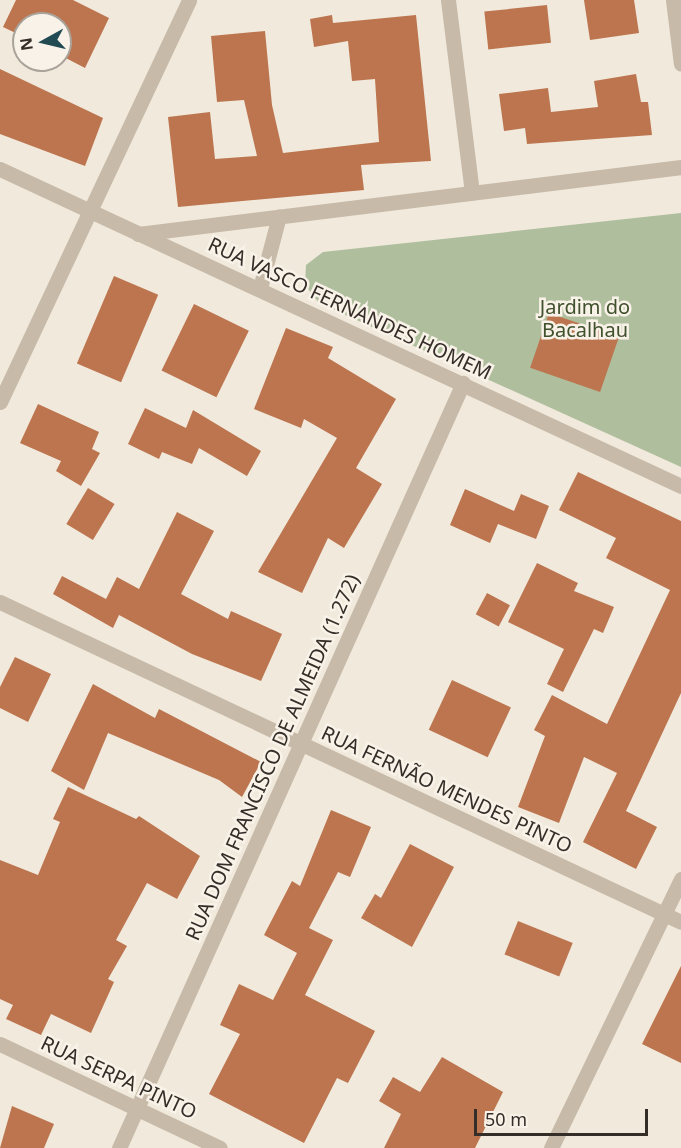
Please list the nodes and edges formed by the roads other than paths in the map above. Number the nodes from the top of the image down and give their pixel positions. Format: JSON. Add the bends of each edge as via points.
{"nodes":[{"id":1,"x":189,"y":0,"type":"edge"},
{"id":2,"x":448,"y":0,"type":"edge"},
{"id":3,"x":673,"y":0,"type":"edge"},
{"id":4,"x":681,"y":64,"type":"edge"},
{"id":5,"x":681,"y":167,"type":"edge"},
{"id":6,"x":0,"y":169,"type":"edge"},
{"id":7,"x":472,"y":193,"type":"junction"},
{"id":8,"x":88,"y":211,"type":"junction"},
{"id":9,"x":279,"y":216,"type":"junction"},
{"id":10,"x":138,"y":234,"type":"junction"},
{"id":11,"x":260,"y":288,"type":"junction"},
{"id":12,"x":463,"y":383,"type":"junction"},
{"id":13,"x":0,"y":402,"type":"edge"},
{"id":14,"x":681,"y":486,"type":"edge"},
{"id":15,"x":0,"y":602,"type":"edge"},
{"id":16,"x":300,"y":744,"type":"junction"},
{"id":17,"x":681,"y":879,"type":"edge"},
{"id":18,"x":665,"y":914,"type":"junction"},
{"id":19,"x":681,"y":922,"type":"edge"},
{"id":20,"x":0,"y":1044,"type":"edge"},
{"id":21,"x":138,"y":1109,"type":"junction"},
{"id":22,"x":119,"y":1148,"type":"edge"},
{"id":23,"x":220,"y":1148,"type":"edge"},
{"id":24,"x":551,"y":1148,"type":"edge"}],
"edges":[{"from":1,"to":8,"type":"street"},
{"from":2,"to":7,"type":"street"},
{"from":3,"to":4,"type":"street"},
{"from":5,"to":7,"type":"street"},
{"from":6,"to":8,"type":"street","name":"RUA VASCO FERNANDES HOMEM"},
{"from":7,"to":9,"type":"street"},
{"from":8,"to":10,"type":"street","name":"RUA VASCO FERNANDES HOMEM"},
{"from":8,"to":13,"type":"street"},
{"from":9,"to":10,"type":"street"},
{"from":9,"to":11,"type":"street"},
{"from":10,"to":11,"type":"street","name":"RUA VASCO FERNANDES HOMEM"},
{"from":11,"to":12,"type":"street","name":"RUA VASCO FERNANDES HOMEM"},
{"from":12,"to":14,"type":"street","name":"RUA VASCO FERNANDES HOMEM"},
{"from":12,"to":16,"type":"street","name":"RUA DOM FRANCISCO DE ALMEIDA (1.272)"},
{"from":15,"to":16,"type":"street","name":"RUA FERNÃO MENDES PINTO"},
{"from":16,"to":18,"type":"street","name":"RUA FERNÃO MENDES PINTO"},
{"from":16,"to":21,"type":"street","name":"RUA DOM FRANCISCO DE ALMEIDA (1.272)"},
{"from":17,"to":18,"type":"street"},
{"from":18,"to":19,"type":"street","name":"RUA FERNÃO MENDES PINTO"},
{"from":18,"to":24,"type":"street"},
{"from":20,"to":21,"type":"street","name":"RUA SERPA PINTO"},
{"from":21,"to":22,"type":"street","name":"RUA DOM FRANCISCO DE ALMEIDA (1.272)"},
{"from":21,"to":23,"type":"street","name":"RUA SERPA PINTO"}]}
